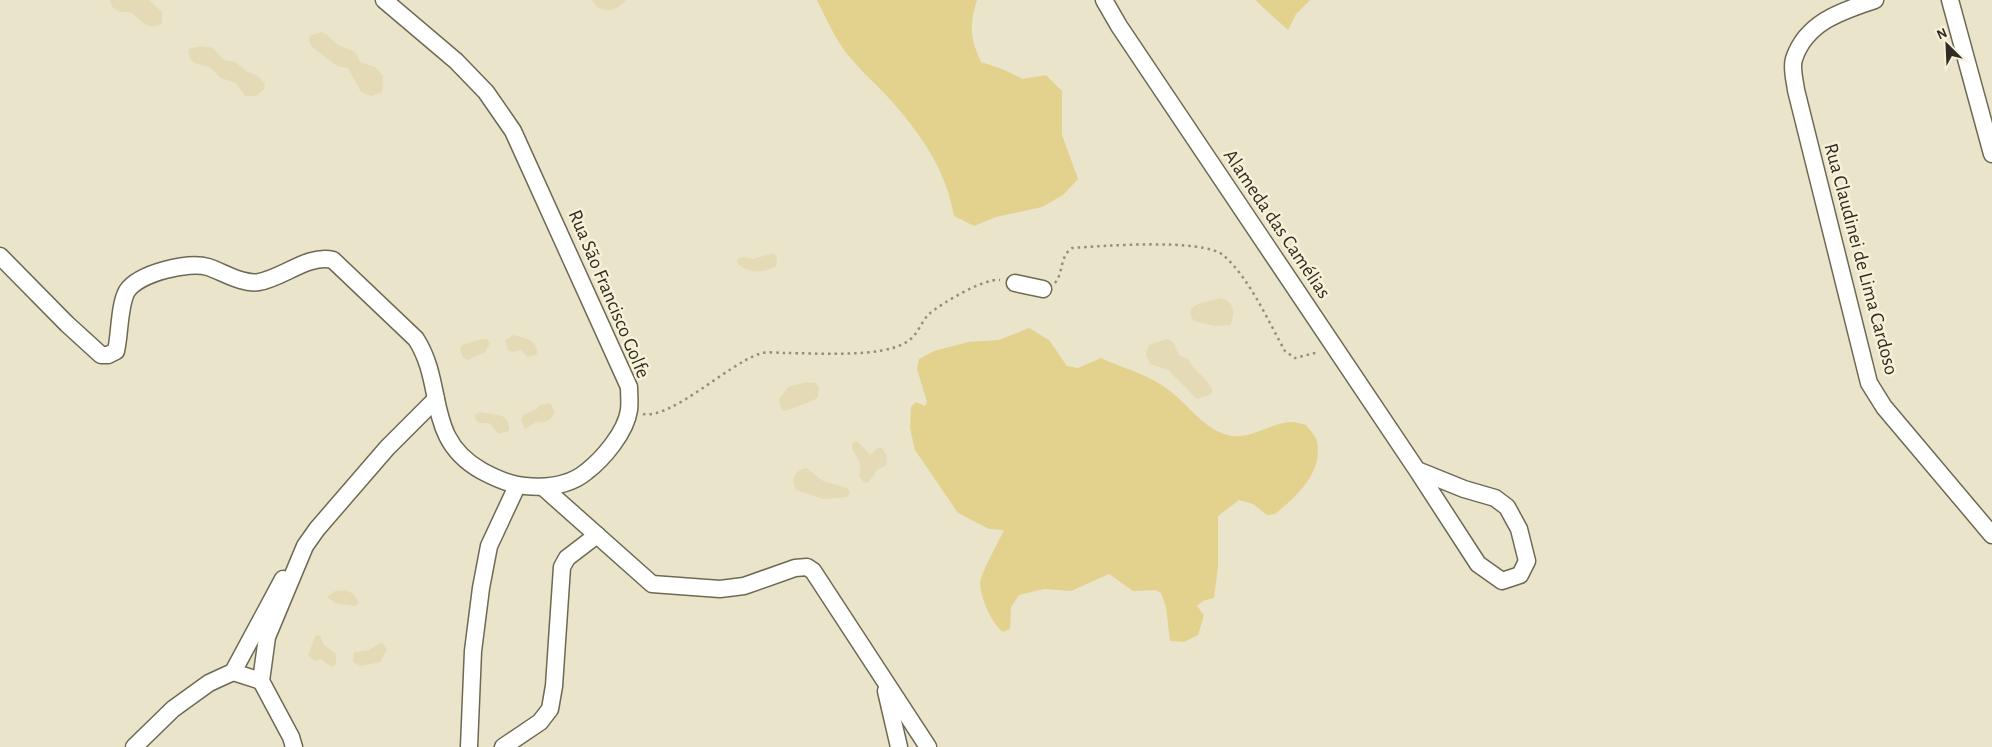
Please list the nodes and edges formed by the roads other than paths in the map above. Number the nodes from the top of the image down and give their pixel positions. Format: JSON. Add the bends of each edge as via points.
{"nodes":[{"id":1,"x":384,"y":0,"type":"edge"},
{"id":2,"x":1104,"y":0,"type":"edge"},
{"id":3,"x":1875,"y":0,"type":"edge"},
{"id":4,"x":1950,"y":0,"type":"edge"},
{"id":5,"x":1992,"y":154,"type":"edge"},
{"id":6,"x":0,"y":256,"type":"edge"},
{"id":7,"x":1015,"y":282,"type":"road end"},
{"id":8,"x":1043,"y":289,"type":"road end"},
{"id":9,"x":436,"y":399,"type":"junction"},
{"id":10,"x":1417,"y":470,"type":"junction"},
{"id":11,"x":517,"y":486,"type":"junction"},
{"id":12,"x":544,"y":488,"type":"junction"},
{"id":13,"x":1992,"y":534,"type":"edge"},
{"id":14,"x":598,"y":535,"type":"junction"},
{"id":15,"x":305,"y":546,"type":"junction"},
{"id":16,"x":233,"y":672,"type":"junction"},
{"id":17,"x":261,"y":681,"type":"junction"},
{"id":18,"x":884,"y":681,"type":"junction"},
{"id":19,"x":134,"y":747,"type":"edge"},
{"id":20,"x":294,"y":747,"type":"edge"},
{"id":21,"x":469,"y":747,"type":"edge"},
{"id":22,"x":503,"y":747,"type":"edge"},
{"id":23,"x":899,"y":747,"type":"edge"},
{"id":24,"x":928,"y":747,"type":"edge"}],
"edges":[{"from":1,"to":12,"type":"street","name":"Rua São Francisco Golfe","via":[[456,61],[486,92],[513,131],[629,387],[629,412],[604,456],[584,474],[564,484]]},
{"from":2,"to":10,"type":"street","name":"Alameda das Camélias"},
{"from":3,"to":13,"type":"street","name":"Rua Claudinei de Lima Cardoso","via":[[1833,14],[1808,34],[1793,61],[1796,90],[1869,383],[1884,407]]},
{"from":4,"to":5,"type":"street"},
{"from":6,"to":9,"type":"street","name":"Rua São Francisco Golfe","via":[[101,355],[116,351],[128,291],[137,282],[158,272],[206,266],[257,283],[318,259],[333,260],[416,340],[424,352]]},
{"from":7,"to":8,"type":"street"},
{"from":9,"to":11,"type":"street","name":"Rua São Francisco Golfe","via":[[447,438],[459,455],[494,477]]},
{"from":9,"to":15,"type":"street","via":[[387,448]]},
{"from":10,"to":10,"type":"street","name":"Alameda das Camélias","via":[[1478,564],[1502,581],[1520,575],[1527,561],[1519,529],[1507,507],[1495,498]]},
{"from":11,"to":12,"type":"street","name":"Rua São Francisco Golfe"},
{"from":11,"to":21,"type":"street","via":[[489,546],[481,588]]},
{"from":12,"to":14,"type":"street"},
{"from":14,"to":18,"type":"street","via":[[652,584],[720,589],[744,586],[795,568],[814,570]]},
{"from":14,"to":22,"type":"street","via":[[566,558],[562,567],[550,708],[540,722]]},
{"from":15,"to":16,"type":"street","via":[[290,564]]},
{"from":15,"to":17,"type":"street","via":[[267,637]]},
{"from":16,"to":17,"type":"street"},
{"from":16,"to":19,"type":"street","via":[[209,683],[173,709]]},
{"from":17,"to":20,"type":"street"},
{"from":18,"to":23,"type":"street"},
{"from":18,"to":24,"type":"street"}]}
